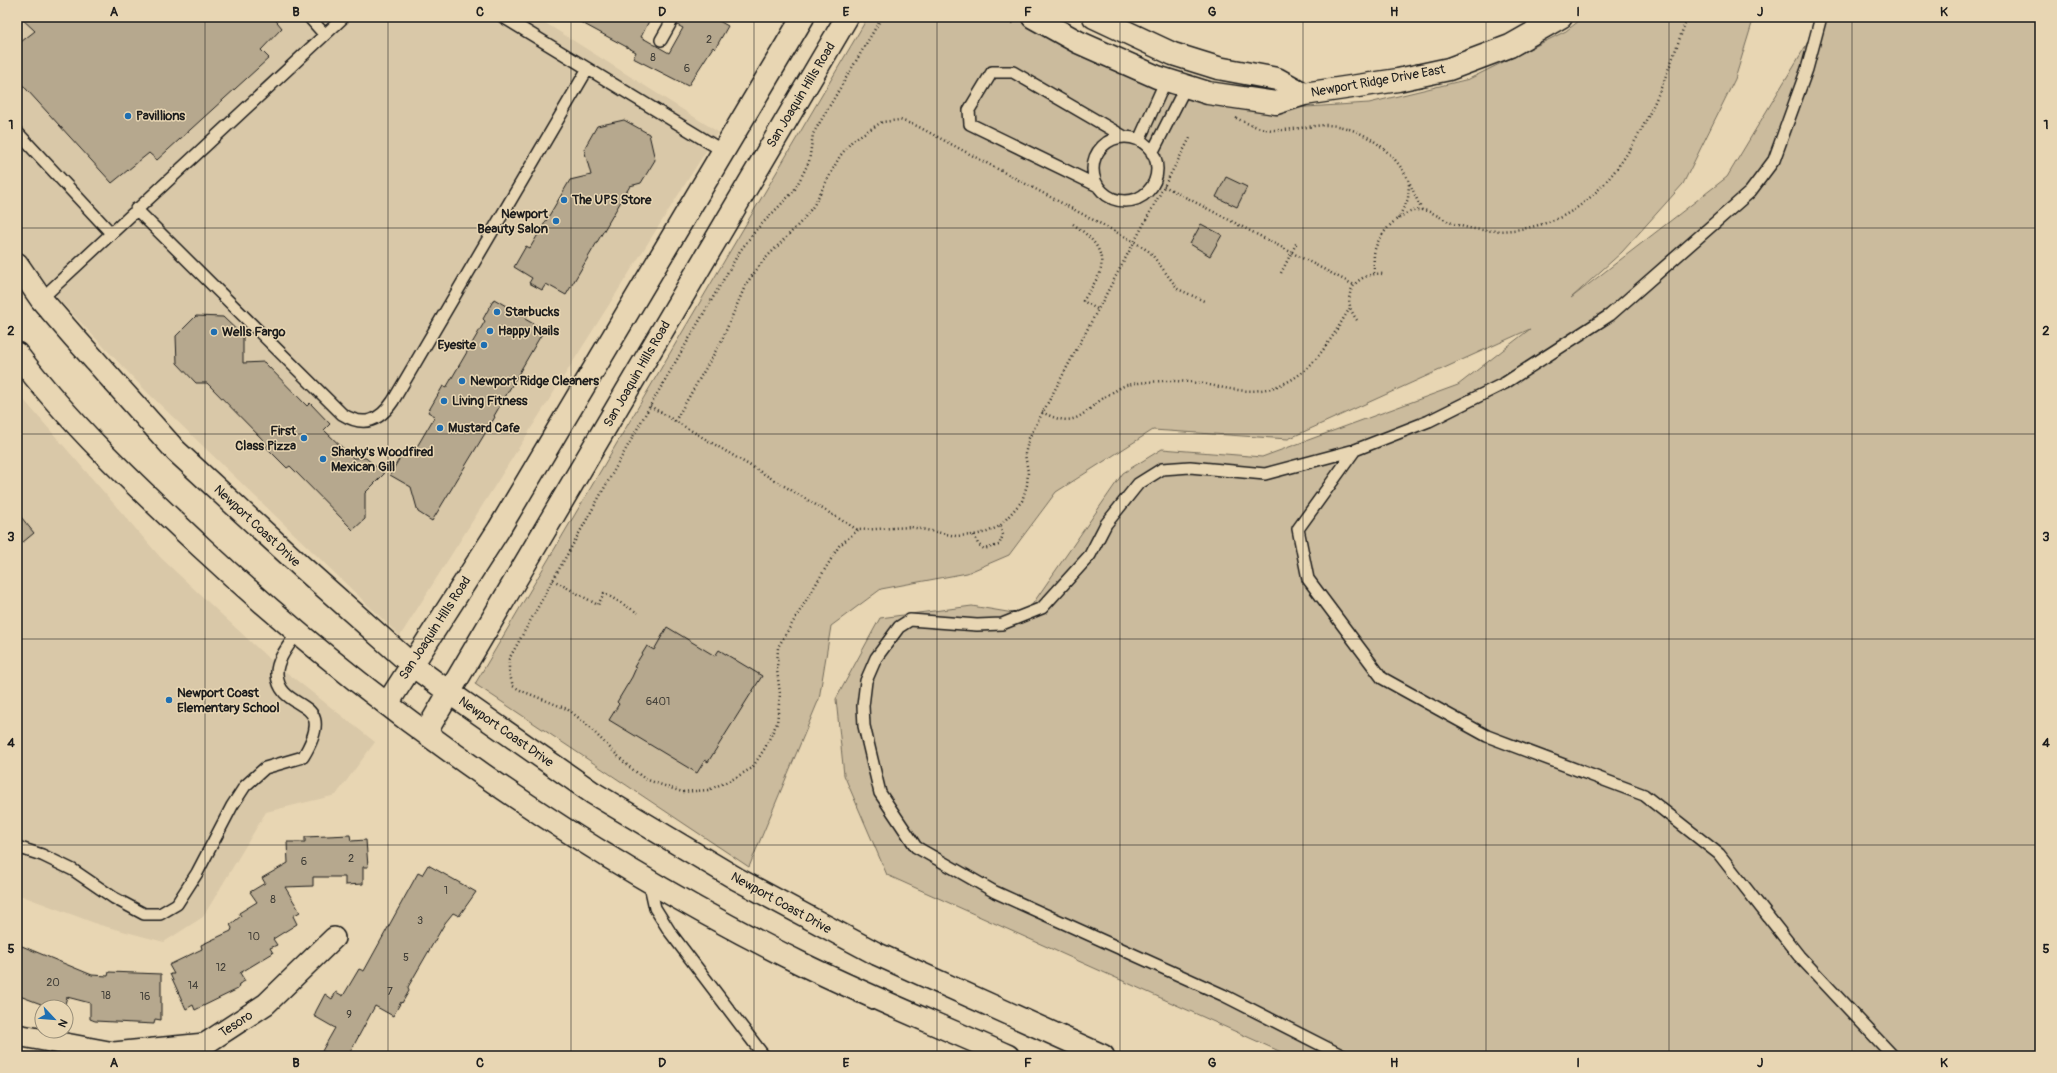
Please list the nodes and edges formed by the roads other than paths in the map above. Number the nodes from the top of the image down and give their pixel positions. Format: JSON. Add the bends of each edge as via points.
{"nodes":[{"id":1,"x":309,"y":17,"type":"edge"},
{"id":2,"x":344,"y":17,"type":"edge"},
{"id":3,"x":503,"y":17,"type":"edge"},
{"id":4,"x":674,"y":17,"type":"edge"},
{"id":5,"x":803,"y":17,"type":"edge"},
{"id":6,"x":847,"y":17,"type":"edge"},
{"id":7,"x":1033,"y":17,"type":"edge"},
{"id":8,"x":1094,"y":17,"type":"edge"},
{"id":9,"x":1560,"y":17,"type":"edge"},
{"id":10,"x":1821,"y":17,"type":"edge"},
{"id":11,"x":325,"y":35,"type":"junction"},
{"id":12,"x":661,"y":40,"type":"dead end"},
{"id":13,"x":587,"y":70,"type":"junction"},
{"id":14,"x":1176,"y":83,"type":"junction"},
{"id":15,"x":1304,"y":94,"type":"junction"},
{"id":16,"x":17,"y":132,"type":"edge"},
{"id":17,"x":1124,"y":136,"type":"junction"},
{"id":18,"x":1138,"y":140,"type":"junction"},
{"id":19,"x":723,"y":151,"type":"junction"},
{"id":20,"x":1152,"y":153,"type":"junction"},
{"id":21,"x":1098,"y":186,"type":"junction"},
{"id":22,"x":136,"y":209,"type":"junction"},
{"id":23,"x":111,"y":233,"type":"junction"},
{"id":24,"x":17,"y":264,"type":"edge"},
{"id":25,"x":42,"y":299,"type":"junction"},
{"id":26,"x":17,"y":354,"type":"edge"},
{"id":27,"x":1355,"y":450,"type":"junction"},
{"id":28,"x":297,"y":633,"type":"junction"},
{"id":29,"x":412,"y":665,"type":"junction"},
{"id":30,"x":450,"y":693,"type":"junction"},
{"id":31,"x":387,"y":704,"type":"junction"},
{"id":32,"x":426,"y":732,"type":"junction"},
{"id":33,"x":17,"y":847,"type":"edge"},
{"id":34,"x":649,"y":880,"type":"junction"},
{"id":35,"x":334,"y":938,"type":"dead end"},
{"id":36,"x":17,"y":1035,"type":"edge"},
{"id":37,"x":207,"y":1050,"type":"edge"},
{"id":38,"x":764,"y":1056,"type":"edge"},
{"id":39,"x":1008,"y":1056,"type":"edge"},
{"id":40,"x":1103,"y":1056,"type":"edge"},
{"id":41,"x":1343,"y":1056,"type":"edge"},
{"id":42,"x":1893,"y":1056,"type":"edge"}],
"edges":[{"from":1,"to":11,"type":"lane"},
{"from":2,"to":11,"type":"lane"},
{"from":3,"to":13,"type":"lane"},
{"from":4,"to":12,"type":"lane"},
{"from":5,"to":19,"type":"main road","name":"San Joaquin Hills Road"},
{"from":6,"to":30,"type":"main road","name":"San Joaquin Hills Road"},
{"from":7,"to":14,"type":"main road","name":"Newport Ridge Drive East","via":[[1078,42]]},
{"from":8,"to":15,"type":"main road","name":"Newport Ridge Drive East","via":[[1173,54],[1218,68],[1277,79]]},
{"from":9,"to":15,"type":"main road","name":"Newport Ridge Drive East","via":[[1510,46],[1449,69],[1398,80]]},
{"from":10,"to":27,"type":"lane","via":[[1807,69],[1774,160],[1750,192],[1610,314],[1504,383],[1429,421]]},
{"from":11,"to":22,"type":"lane"},
{"from":13,"to":19,"type":"lane"},
{"from":13,"to":22,"type":"lane","via":[[393,401],[386,411],[371,420],[356,421],[342,414]]},
{"from":14,"to":15,"type":"main road","name":"Newport Ridge Drive East","via":[[1208,93],[1276,103]]},
{"from":14,"to":18,"type":"lane"},
{"from":14,"to":20,"type":"lane"},
{"from":16,"to":23,"type":"lane"},
{"from":17,"to":18,"type":"lane"},
{"from":17,"to":21,"type":"lane","via":[[1110,140],[1100,148],[1093,160],[1093,174]]},
{"from":17,"to":21,"type":"lane","via":[[1013,72],[992,72],[969,110],[970,124]]},
{"from":18,"to":20,"type":"lane","via":[[1147,145]]},
{"from":19,"to":29,"type":"main road","name":"San Joaquin Hills Road","via":[[499,529]]},
{"from":20,"to":21,"type":"lane","via":[[1156,177],[1150,188],[1141,196],[1117,200],[1106,195]]},
{"from":22,"to":23,"type":"lane"},
{"from":23,"to":25,"type":"lane"},
{"from":24,"to":25,"type":"main road","name":"Newport Coast Drive"},
{"from":25,"to":29,"type":"main road","name":"Newport Coast Drive","via":[[176,451]]},
{"from":26,"to":28,"type":"main road","via":[[42,387],[148,497]]},
{"from":27,"to":41,"type":"lane","via":[[1265,474],[1190,467],[1162,469],[1138,484],[1106,524],[1090,555],[1042,608],[1002,624],[977,626],[910,620],[899,627],[876,658],[866,681],[863,706],[864,726],[880,792],[916,847],[995,892],[1223,995]]},
{"from":27,"to":42,"type":"lane","via":[[1298,529],[1308,578],[1382,678],[1487,736],[1644,795],[1719,854],[1799,956]]},
{"from":28,"to":31,"type":"main road"},
{"from":28,"to":33,"type":"lane","via":[[284,655],[277,674],[280,687],[313,714],[317,726],[313,740],[303,757],[264,768],[245,786],[177,904],[160,914],[144,914],[114,898],[73,870],[42,855]]},
{"from":29,"to":30,"type":"main road","name":"Newport Coast Drive"},
{"from":29,"to":31,"type":"main road","name":"San Joaquin Hills Road"},
{"from":30,"to":32,"type":"main road","name":"San Joaquin Hills Road"},
{"from":30,"to":40,"type":"main road","name":"Newport Coast Drive","via":[[593,793],[737,879],[877,954]]},
{"from":31,"to":32,"type":"main road"},
{"from":32,"to":34,"type":"main road","via":[[525,803]]},
{"from":34,"to":38,"type":"lane","via":[[655,908],[670,932]]},
{"from":34,"to":39,"type":"main road","via":[[806,966]]},
{"from":35,"to":37,"type":"street","name":"Tesoro","via":[[266,1004]]},
{"from":36,"to":37,"type":"street","name":"Tesoro","via":[[114,1053]]}]}
